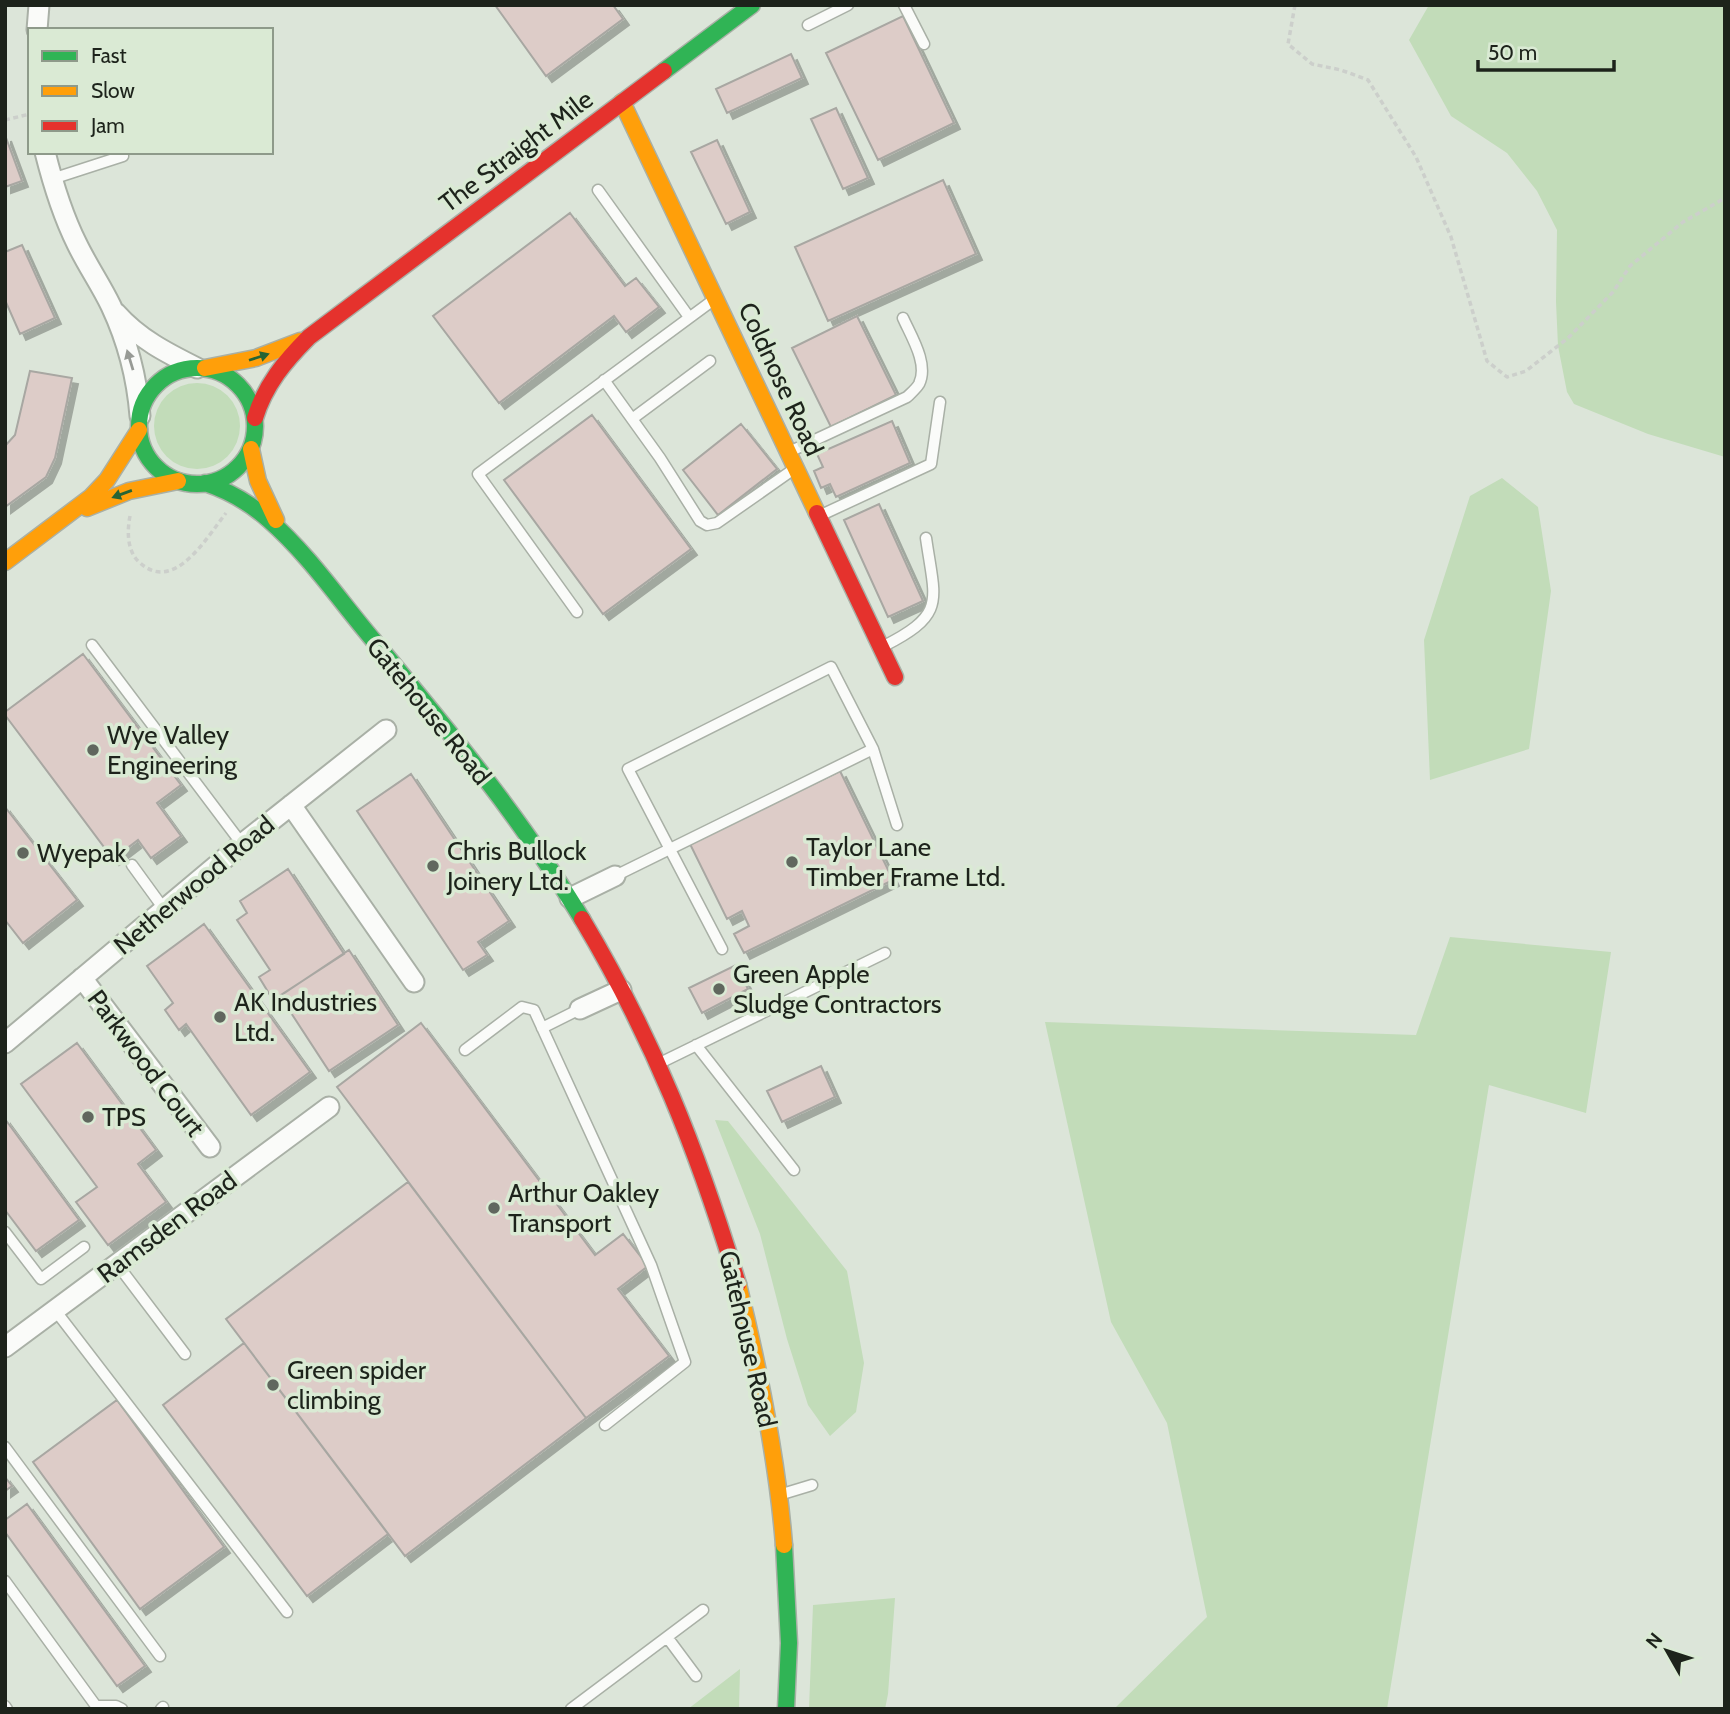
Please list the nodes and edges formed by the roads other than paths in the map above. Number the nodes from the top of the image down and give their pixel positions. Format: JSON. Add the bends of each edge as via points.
{"nodes":[{"id":1,"x":39,"y":5,"type":"edge"},
{"id":2,"x":752,"y":5,"type":"edge"},
{"id":3,"x":848,"y":5,"type":"edge"},
{"id":4,"x":904,"y":5,"type":"edge"},
{"id":5,"x":808,"y":25,"type":"dead end"},
{"id":6,"x":37,"y":28,"type":"edge"},
{"id":7,"x":924,"y":44,"type":"dead end"},
{"id":8,"x":622,"y":102,"type":"junction"},
{"id":9,"x":45,"y":154,"type":"edge"},
{"id":10,"x":123,"y":156,"type":"dead end"},
{"id":11,"x":52,"y":179,"type":"junction"},
{"id":12,"x":598,"y":190,"type":"dead end"},
{"id":13,"x":716,"y":298,"type":"junction"},
{"id":14,"x":111,"y":307,"type":"junction"},
{"id":15,"x":689,"y":317,"type":"junction"},
{"id":16,"x":903,"y":318,"type":"dead end"},
{"id":17,"x":309,"y":337,"type":"junction"},
{"id":18,"x":710,"y":361,"type":"dead end"},
{"id":19,"x":201,"y":368,"type":"junction"},
{"id":20,"x":604,"y":380,"type":"junction"},
{"id":21,"x":940,"y":402,"type":"dead end"},
{"id":22,"x":255,"y":418,"type":"junction"},
{"id":23,"x":632,"y":419,"type":"junction"},
{"id":24,"x":139,"y":423,"type":"junction"},
{"id":25,"x":251,"y":449,"type":"junction"},
{"id":26,"x":789,"y":452,"type":"junction"},
{"id":27,"x":796,"y":468,"type":"junction"},
{"id":28,"x":178,"y":481,"type":"junction"},
{"id":29,"x":205,"y":483,"type":"junction"},
{"id":30,"x":69,"y":516,"type":"junction"},
{"id":31,"x":819,"y":516,"type":"junction"},
{"id":32,"x":281,"y":529,"type":"junction"},
{"id":33,"x":926,"y":538,"type":"dead end"},
{"id":34,"x":5,"y":562,"type":"edge"},
{"id":35,"x":576,"y":612,"type":"dead end"},
{"id":36,"x":92,"y":645,"type":"dead end"},
{"id":37,"x":881,"y":648,"type":"junction"},
{"id":38,"x":895,"y":677,"type":"dead end"},
{"id":39,"x":386,"y":730,"type":"dead end"},
{"id":40,"x":873,"y":749,"type":"junction"},
{"id":41,"x":291,"y":805,"type":"junction"},
{"id":42,"x":897,"y":825,"type":"dead end"},
{"id":43,"x":242,"y":844,"type":"junction"},
{"id":44,"x":671,"y":849,"type":"junction"},
{"id":45,"x":132,"y":865,"type":"dead end"},
{"id":46,"x":615,"y":876,"type":"joint"},
{"id":47,"x":570,"y":898,"type":"junction"},
{"id":48,"x":164,"y":909,"type":"junction"},
{"id":49,"x":722,"y":949,"type":"dead end"},
{"id":50,"x":885,"y":953,"type":"dead end"},
{"id":51,"x":82,"y":978,"type":"junction"},
{"id":52,"x":414,"y":982,"type":"dead end"},
{"id":53,"x":621,"y":990,"type":"junction"},
{"id":54,"x":580,"y":1009,"type":"joint"},
{"id":55,"x":542,"y":1028,"type":"junction"},
{"id":56,"x":6,"y":1040,"type":"edge"},
{"id":57,"x":696,"y":1045,"type":"junction"},
{"id":58,"x":465,"y":1050,"type":"dead end"},
{"id":59,"x":659,"y":1064,"type":"junction"},
{"id":60,"x":329,"y":1107,"type":"dead end"},
{"id":61,"x":210,"y":1147,"type":"dead end"},
{"id":62,"x":794,"y":1170,"type":"dead end"},
{"id":63,"x":5,"y":1232,"type":"edge"},
{"id":64,"x":84,"y":1247,"type":"dead end"},
{"id":65,"x":117,"y":1264,"type":"junction"},
{"id":66,"x":55,"y":1310,"type":"junction"},
{"id":67,"x":5,"y":1347,"type":"edge"},
{"id":68,"x":185,"y":1354,"type":"dead end"},
{"id":69,"x":605,"y":1425,"type":"dead end"},
{"id":70,"x":5,"y":1447,"type":"edge"},
{"id":71,"x":812,"y":1485,"type":"dead end"},
{"id":72,"x":779,"y":1495,"type":"junction"},
{"id":73,"x":5,"y":1581,"type":"edge"},
{"id":74,"x":703,"y":1610,"type":"dead end"},
{"id":75,"x":288,"y":1612,"type":"dead end"},
{"id":76,"x":667,"y":1637,"type":"junction"},
{"id":77,"x":160,"y":1656,"type":"dead end"},
{"id":78,"x":696,"y":1676,"type":"dead end"},
{"id":79,"x":122,"y":1709,"type":"edge"},
{"id":80,"x":572,"y":1709,"type":"edge"},
{"id":81,"x":786,"y":1709,"type":"edge"}],
"edges":[{"from":1,"to":6,"type":"street"},
{"from":2,"to":8,"type":"main road","name":"The Straight Mile"},
{"from":3,"to":5,"type":"lane"},
{"from":4,"to":7,"type":"lane"},
{"from":8,"to":13,"type":"main road","name":"Coldnose Road"},
{"from":8,"to":17,"type":"main road","name":"The Straight Mile"},
{"from":9,"to":11,"type":"street"},
{"from":10,"to":11,"type":"lane"},
{"from":11,"to":14,"type":"street","via":[[77,244]]},
{"from":12,"to":15,"type":"lane"},
{"from":13,"to":15,"type":"lane"},
{"from":13,"to":26,"type":"main road","name":"Coldnose Road"},
{"from":14,"to":19,"type":"street","via":[[143,339]]},
{"from":24,"to":14,"type":"street","one_way":true,"via":[[138,388]]},
{"from":15,"to":20,"type":"lane"},
{"from":16,"to":26,"type":"lane","via":[[921,360],[919,385],[907,397]]},
{"from":19,"to":17,"type":"main road","name":"The Straight Mile","one_way":true,"via":[[256,358]]},
{"from":17,"to":22,"type":"main road","name":"The Straight Mile","via":[[276,372]]},
{"from":18,"to":23,"type":"lane"},
{"from":19,"to":22,"type":"main road","via":[[233,379],[251,403]]},
{"from":19,"to":24,"type":"main road","via":[[163,378],[151,390]]},
{"from":20,"to":23,"type":"lane"},
{"from":20,"to":35,"type":"lane","via":[[478,474]]},
{"from":21,"to":31,"type":"lane","via":[[930,464]]},
{"from":22,"to":25,"type":"main road"},
{"from":23,"to":27,"type":"lane","via":[[699,520],[707,525],[717,523]]},
{"from":24,"to":28,"type":"main road","via":[[144,450],[155,466]]},
{"from":24,"to":30,"type":"main road","via":[[107,480]]},
{"from":25,"to":29,"type":"main road","via":[[231,473]]},
{"from":25,"to":32,"type":"main road","name":"Gatehouse Road","via":[[258,481]]},
{"from":26,"to":27,"type":"main road","name":"Coldnose Road"},
{"from":27,"to":31,"type":"main road","name":"Coldnose Road"},
{"from":28,"to":29,"type":"main road"},
{"from":28,"to":30,"type":"main road","one_way":true,"via":[[129,491]]},
{"from":29,"to":32,"type":"main road","name":"Gatehouse Road","via":[[241,497]]},
{"from":30,"to":34,"type":"main road"},
{"from":31,"to":37,"type":"main road","name":"Coldnose Road"},
{"from":32,"to":47,"type":"main road","name":"Gatehouse Road","via":[[422,700]]},
{"from":33,"to":37,"type":"lane","via":[[932,582],[930,613],[912,632]]},
{"from":36,"to":43,"type":"lane"},
{"from":37,"to":38,"type":"main road","name":"Coldnose Road"},
{"from":39,"to":41,"type":"street","name":"Netherwood Road"},
{"from":40,"to":42,"type":"lane"},
{"from":40,"to":44,"type":"lane"},
{"from":40,"to":44,"type":"lane","via":[[831,667],[628,769]]},
{"from":41,"to":43,"type":"street","name":"Netherwood Road"},
{"from":41,"to":52,"type":"street"},
{"from":43,"to":48,"type":"street","name":"Netherwood Road"},
{"from":44,"to":46,"type":"lane"},
{"from":44,"to":49,"type":"lane"},
{"from":45,"to":48,"type":"lane"},
{"from":46,"to":47,"type":"street"},
{"from":47,"to":53,"type":"main road","name":"Gatehouse Road"},
{"from":48,"to":51,"type":"street","name":"Netherwood Road"},
{"from":50,"to":57,"type":"lane"},
{"from":51,"to":56,"type":"street","name":"Netherwood Road"},
{"from":51,"to":61,"type":"street","name":"Parkwood Court"},
{"from":53,"to":54,"type":"street"},
{"from":53,"to":59,"type":"main road","name":"Gatehouse Road"},
{"from":54,"to":55,"type":"lane"},
{"from":55,"to":58,"type":"lane","via":[[534,1010],[522,1007]]},
{"from":55,"to":69,"type":"lane","via":[[651,1265],[685,1362]]},
{"from":57,"to":59,"type":"lane"},
{"from":57,"to":62,"type":"lane"},
{"from":59,"to":72,"type":"main road","name":"Gatehouse Road","via":[[700,1164],[752,1336]]},
{"from":60,"to":65,"type":"street","name":"Ramsden Road"},
{"from":63,"to":64,"type":"lane","via":[[41,1279]]},
{"from":65,"to":66,"type":"street","name":"Ramsden Road"},
{"from":65,"to":68,"type":"lane"},
{"from":66,"to":67,"type":"street","name":"Ramsden Road"},
{"from":66,"to":75,"type":"lane"},
{"from":70,"to":77,"type":"lane"},
{"from":71,"to":72,"type":"lane"},
{"from":72,"to":81,"type":"main road","name":"Gatehouse Road","via":[[789,1626]]},
{"from":73,"to":79,"type":"lane","via":[[96,1706]]},
{"from":74,"to":76,"type":"lane"},
{"from":76,"to":78,"type":"lane"},
{"from":76,"to":80,"type":"lane"}]}
